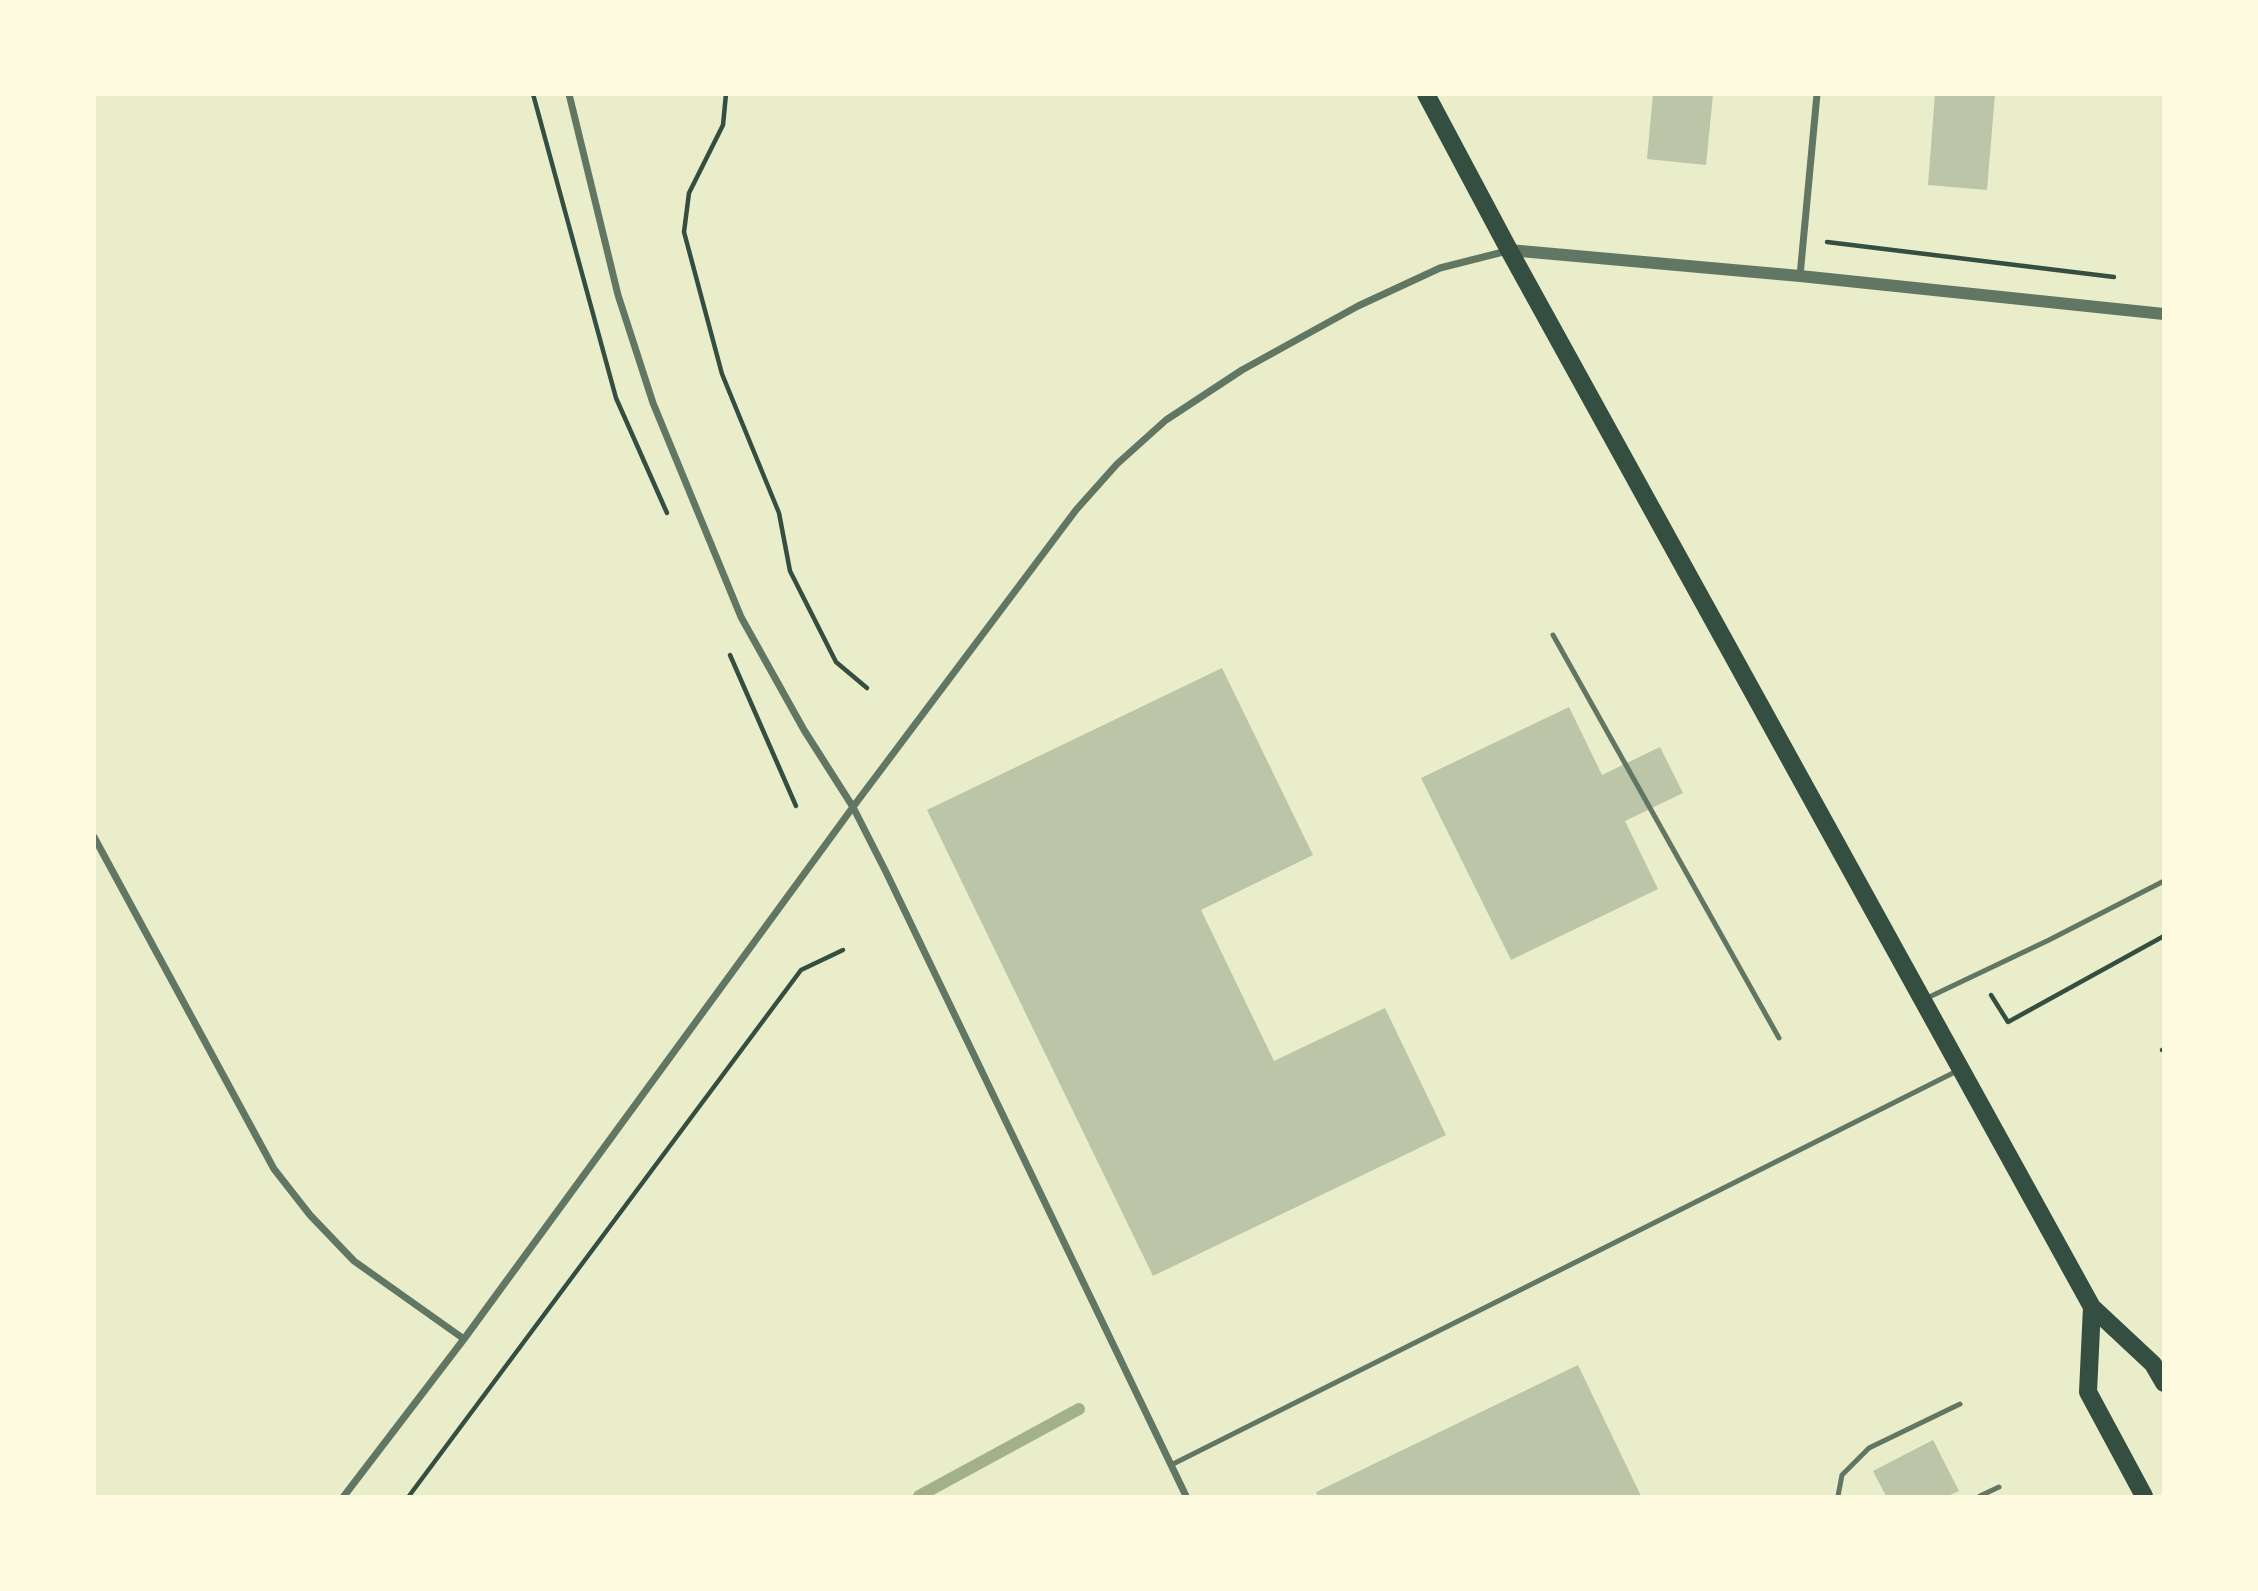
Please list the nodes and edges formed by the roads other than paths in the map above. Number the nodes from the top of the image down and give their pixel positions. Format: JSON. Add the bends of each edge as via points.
{"nodes":[{"id":1,"x":569,"y":94,"type":"edge"},
{"id":2,"x":1426,"y":94,"type":"edge"},
{"id":3,"x":1817,"y":94,"type":"edge"},
{"id":4,"x":1509,"y":250,"type":"junction"},
{"id":5,"x":1800,"y":276,"type":"junction"},
{"id":6,"x":2164,"y":314,"type":"edge"},
{"id":7,"x":1553,"y":635,"type":"dead end"},
{"id":8,"x":853,"y":807,"type":"junction"},
{"id":9,"x":94,"y":837,"type":"edge"},
{"id":10,"x":2164,"y":881,"type":"edge"},
{"id":11,"x":1922,"y":1000,"type":"junction"},
{"id":12,"x":1779,"y":1038,"type":"dead end"},
{"id":13,"x":1961,"y":1069,"type":"junction"},
{"id":14,"x":2092,"y":1307,"type":"junction"},
{"id":15,"x":464,"y":1339,"type":"junction"},
{"id":16,"x":2164,"y":1383,"type":"edge"},
{"id":17,"x":1960,"y":1404,"type":"dead end"},
{"id":18,"x":1171,"y":1465,"type":"junction"},
{"id":19,"x":1999,"y":1487,"type":"dead end"},
{"id":20,"x":344,"y":1496,"type":"edge"},
{"id":21,"x":1186,"y":1496,"type":"edge"},
{"id":22,"x":1839,"y":1496,"type":"edge"},
{"id":23,"x":1980,"y":1496,"type":"edge"},
{"id":24,"x":2144,"y":1496,"type":"edge"}],
"edges":[{"from":1,"to":8,"type":"street","via":[[618,295],[653,403],[741,617]]},
{"from":2,"to":4,"type":"main road"},
{"from":3,"to":5,"type":"street"},
{"from":4,"to":5,"type":"street"},
{"from":4,"to":8,"type":"street","via":[[1440,268],[1359,306],[1202,394],[1130,450],[1076,510]]},
{"from":4,"to":11,"type":"main road"},
{"from":5,"to":6,"type":"street"},
{"from":7,"to":12,"type":"lane"},
{"from":8,"to":15,"type":"street"},
{"from":8,"to":18,"type":"street"},
{"from":9,"to":15,"type":"street","via":[[274,1169],[354,1261]]},
{"from":10,"to":11,"type":"lane"},
{"from":11,"to":13,"type":"main road"},
{"from":13,"to":14,"type":"main road"},
{"from":13,"to":18,"type":"lane"},
{"from":14,"to":16,"type":"main road","via":[[2153,1364]]},
{"from":14,"to":24,"type":"main road","via":[[2088,1392]]},
{"from":15,"to":20,"type":"street"},
{"from":17,"to":22,"type":"lane","via":[[1869,1448],[1842,1475]]},
{"from":18,"to":21,"type":"street"},
{"from":19,"to":23,"type":"lane"}]}
